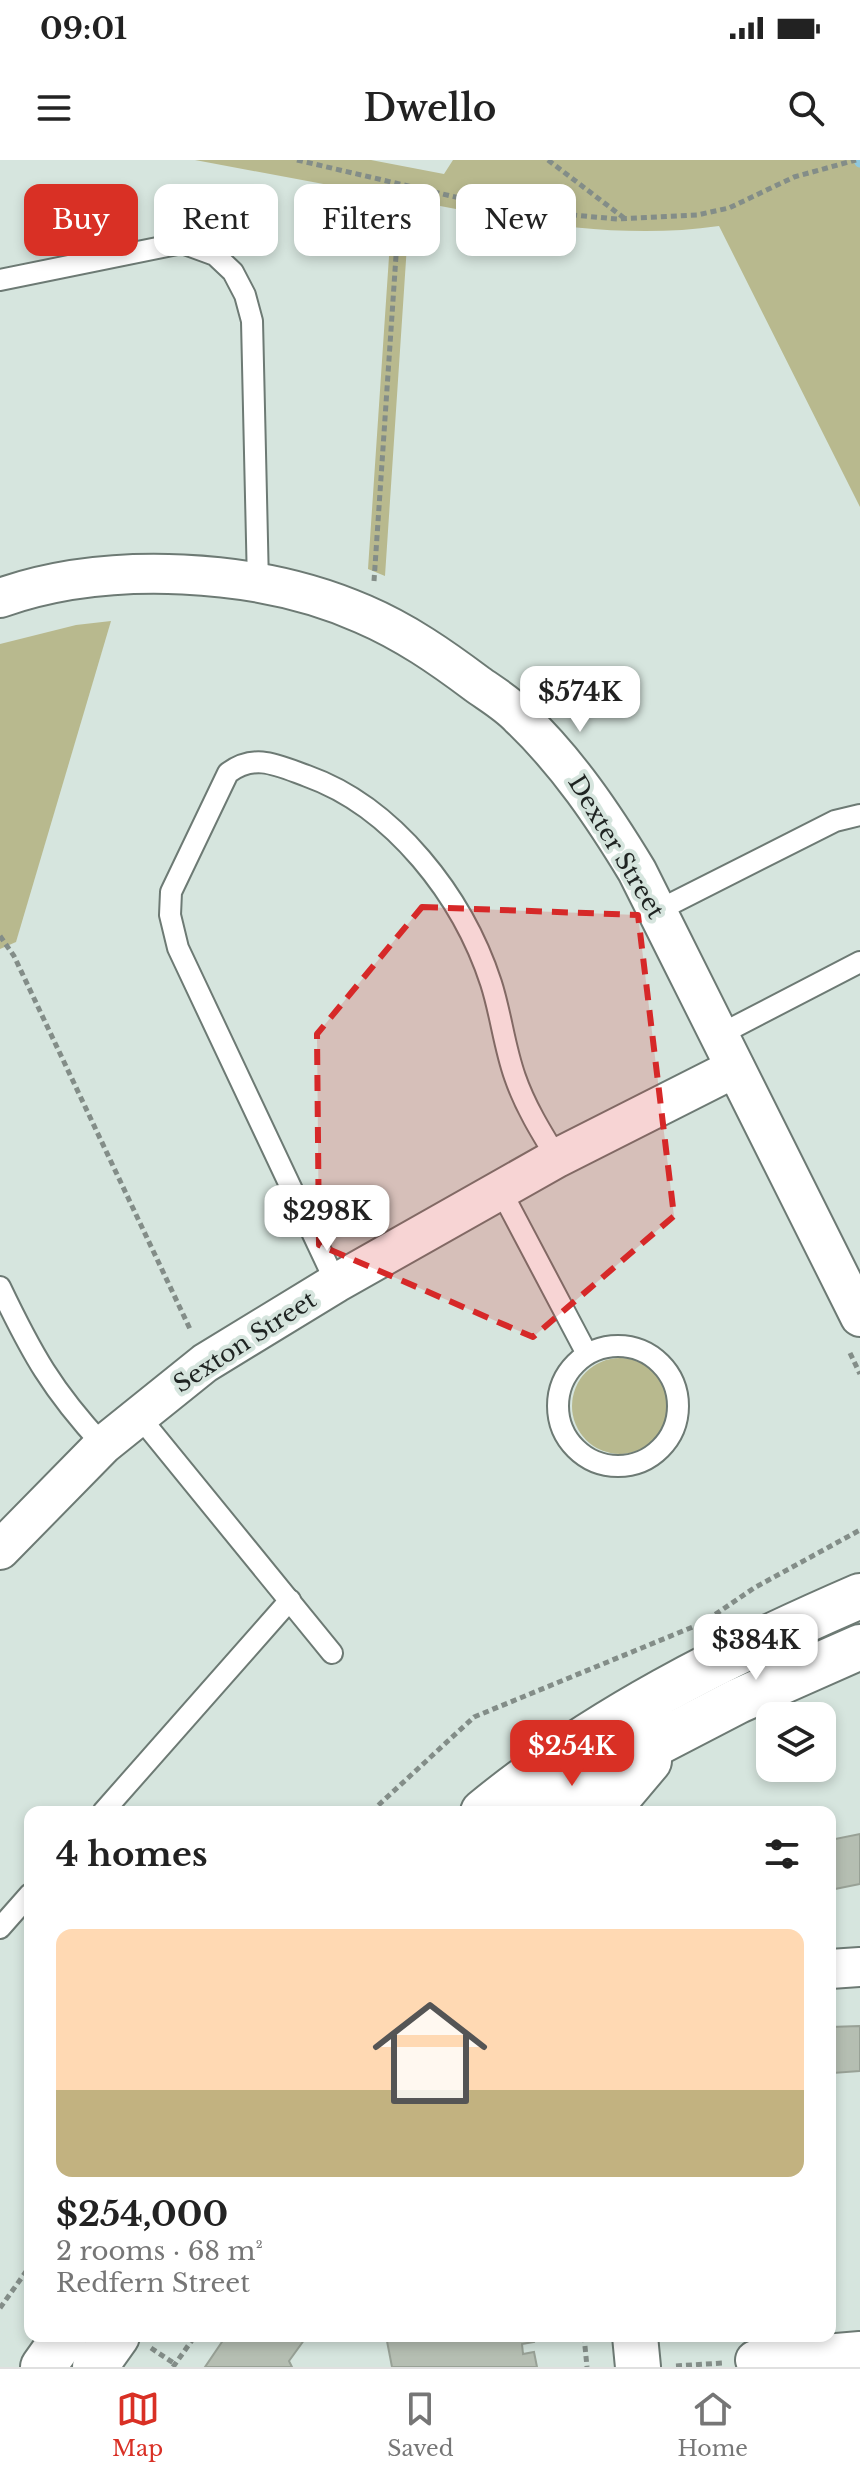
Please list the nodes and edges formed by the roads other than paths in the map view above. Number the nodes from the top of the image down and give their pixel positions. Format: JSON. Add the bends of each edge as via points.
{"nodes":[{"id":1,"x":0,"y":280,"type":"edge"},
{"id":2,"x":258,"y":584,"type":"junction"},
{"id":3,"x":0,"y":598,"type":"edge"},
{"id":4,"x":860,"y":815,"type":"edge"},
{"id":5,"x":657,"y":911,"type":"junction"},
{"id":6,"x":860,"y":962,"type":"edge"},
{"id":7,"x":719,"y":1035,"type":"junction"},
{"id":8,"x":735,"y":1068,"type":"junction"},
{"id":9,"x":557,"y":1158,"type":"junction"},
{"id":10,"x":501,"y":1191,"type":"junction"},
{"id":11,"x":336,"y":1283,"type":"junction"},
{"id":12,"x":0,"y":1287,"type":"edge"},
{"id":13,"x":853,"y":1331,"type":"edge"},
{"id":14,"x":587,"y":1354,"type":"junction"},
{"id":15,"x":138,"y":1415,"type":"junction"},
{"id":16,"x":103,"y":1445,"type":"junction"},
{"id":17,"x":0,"y":1550,"type":"edge"},
{"id":18,"x":860,"y":1596,"type":"edge"},
{"id":19,"x":290,"y":1600,"type":"junction"},
{"id":20,"x":860,"y":1647,"type":"edge"},
{"id":21,"x":332,"y":1653,"type":"dead end"},
{"id":22,"x":738,"y":1701,"type":"junction"},
{"id":23,"x":108,"y":1806,"type":"edge"},
{"id":24,"x":490,"y":1806,"type":"edge"},
{"id":25,"x":553,"y":1806,"type":"edge"},
{"id":26,"x":611,"y":1806,"type":"edge"},
{"id":27,"x":24,"y":1901,"type":"edge"},
{"id":28,"x":0,"y":1928,"type":"edge"},
{"id":29,"x":61,"y":2342,"type":"edge"},
{"id":30,"x":134,"y":2342,"type":"edge"},
{"id":31,"x":636,"y":2342,"type":"edge"},
{"id":32,"x":860,"y":2351,"type":"edge"},
{"id":33,"x":755,"y":2360,"type":"road end"},
{"id":34,"x":43,"y":2367,"type":"edge"},
{"id":35,"x":95,"y":2367,"type":"edge"},
{"id":36,"x":638,"y":2367,"type":"edge"}],
"edges":[{"from":1,"to":2,"type":"lane","via":[[182,243],[215,255],[233,272],[252,321]]},
{"from":2,"to":3,"type":"street","name":"Dexter Street","via":[[134,574],[53,584]]},
{"from":2,"to":5,"type":"street","name":"Dexter Street","via":[[372,618],[427,646],[519,715],[595,803]]},
{"from":4,"to":5,"type":"lane","via":[[835,821]]},
{"from":5,"to":7,"type":"street","name":"Dexter Street"},
{"from":6,"to":7,"type":"lane"},
{"from":7,"to":8,"type":"street","name":"Dexter Street"},
{"from":8,"to":9,"type":"street","name":"Sexton Street"},
{"from":8,"to":13,"type":"street","name":"Dexter Street"},
{"from":9,"to":10,"type":"street","name":"Sexton Street"},
{"from":9,"to":11,"type":"lane","via":[[525,1103],[491,983],[445,891],[403,839],[354,799],[327,783],[263,760],[240,764],[228,773],[171,892],[170,915],[178,948]]},
{"from":10,"to":11,"type":"street","name":"Sexton Street"},
{"from":10,"to":14,"type":"lane"},
{"from":11,"to":15,"type":"street","name":"Sexton Street","via":[[205,1363]]},
{"from":12,"to":16,"type":"lane","via":[[35,1360],[62,1401]]},
{"from":14,"to":14,"type":"lane","via":[[605,1347],[644,1351],[672,1378],[678,1397],[674,1426],[658,1450],[641,1461],[602,1464],[569,1442],[557,1404],[561,1385]]},
{"from":15,"to":16,"type":"street","name":"Sexton Street"},
{"from":15,"to":19,"type":"lane"},
{"from":16,"to":17,"type":"street","name":"Sexton Street"},
{"from":18,"to":24,"type":"main road","via":[[650,1696]]},
{"from":19,"to":21,"type":"lane"},
{"from":19,"to":23,"type":"lane"},
{"from":20,"to":22,"type":"main road"},
{"from":22,"to":25,"type":"main road","via":[[632,1756]]},
{"from":22,"to":26,"type":"main road","via":[[645,1763]]},
{"from":27,"to":28,"type":"lane"},
{"from":29,"to":34,"type":"main road"},
{"from":30,"to":35,"type":"main road"},
{"from":31,"to":36,"type":"main road"},
{"from":32,"to":33,"type":"street"}]}
